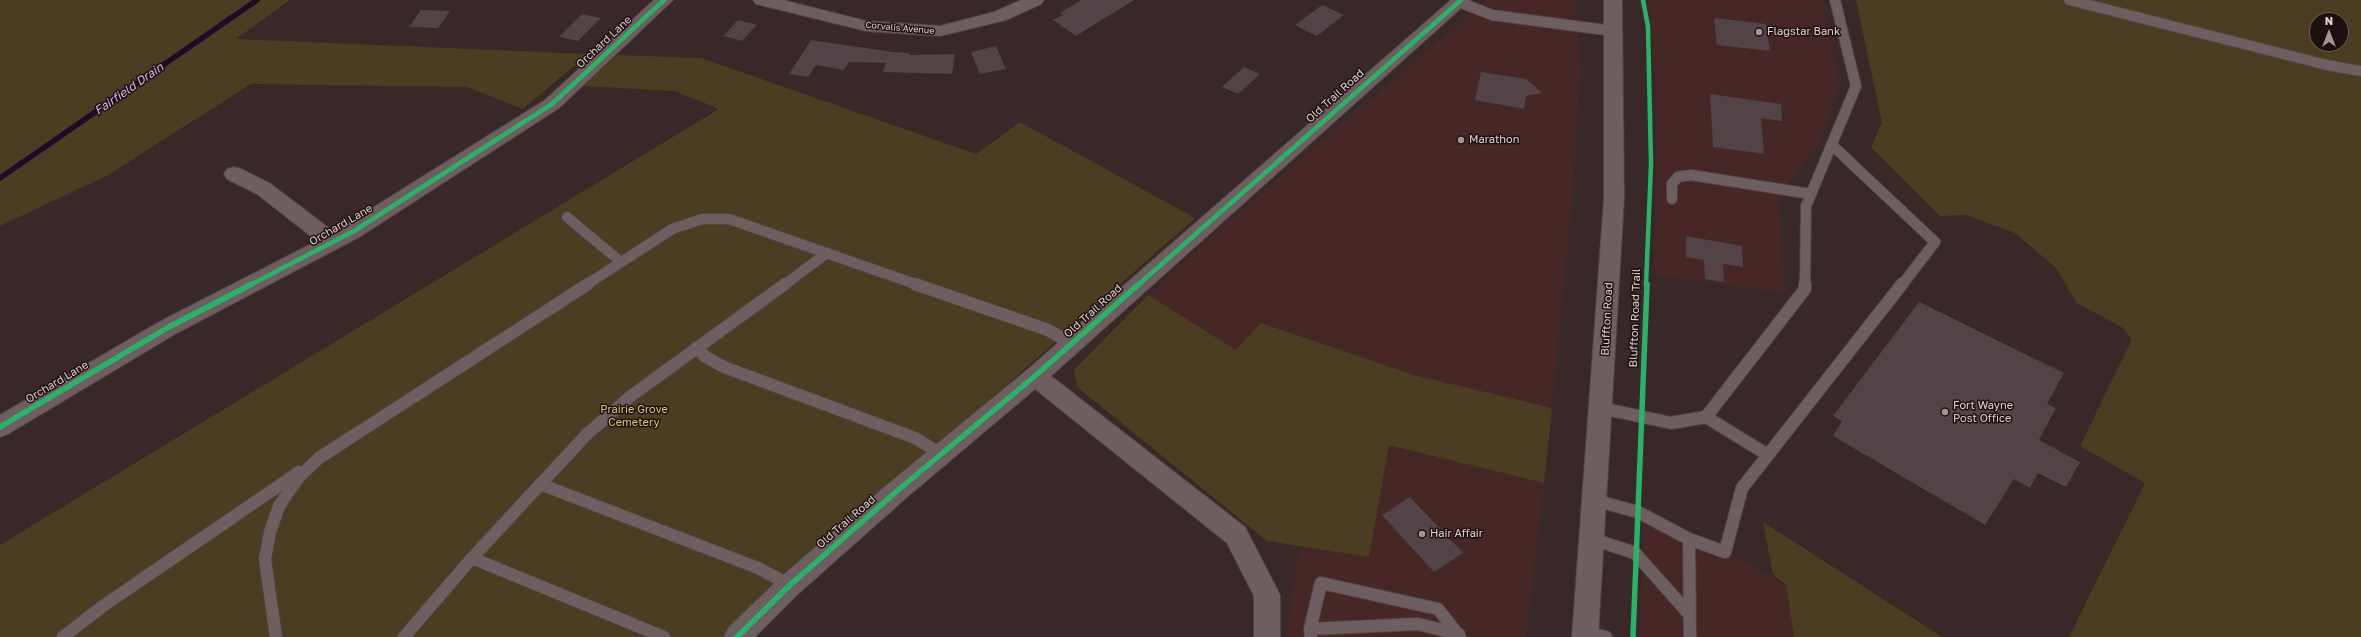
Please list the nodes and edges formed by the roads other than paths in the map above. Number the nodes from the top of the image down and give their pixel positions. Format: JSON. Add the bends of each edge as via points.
{"nodes":[{"id":1,"x":664,"y":0,"type":"edge"},
{"id":2,"x":762,"y":0,"type":"edge"},
{"id":3,"x":1035,"y":0,"type":"edge"},
{"id":4,"x":1613,"y":0,"type":"edge"},
{"id":5,"x":1834,"y":0,"type":"edge"},
{"id":6,"x":2069,"y":0,"type":"edge"},
{"id":7,"x":1458,"y":1,"type":"edge"},
{"id":8,"x":1613,"y":31,"type":"junction"},
{"id":9,"x":2361,"y":71,"type":"edge"},
{"id":10,"x":1832,"y":145,"type":"junction"},
{"id":11,"x":234,"y":174,"type":"dead end"},
{"id":12,"x":1811,"y":194,"type":"junction"},
{"id":13,"x":1672,"y":199,"type":"dead end"},
{"id":14,"x":566,"y":217,"type":"dead end"},
{"id":15,"x":333,"y":242,"type":"junction"},
{"id":16,"x":827,"y":253,"type":"junction"},
{"id":17,"x":621,"y":262,"type":"junction"},
{"id":18,"x":1071,"y":343,"type":"junction"},
{"id":19,"x":696,"y":348,"type":"junction"},
{"id":20,"x":1035,"y":376,"type":"junction"},
{"id":21,"x":1601,"y":408,"type":"junction"},
{"id":22,"x":1706,"y":417,"type":"junction"},
{"id":23,"x":0,"y":427,"type":"edge"},
{"id":24,"x":941,"y":454,"type":"junction"},
{"id":25,"x":1768,"y":455,"type":"junction"},
{"id":26,"x":319,"y":458,"type":"junction"},
{"id":27,"x":540,"y":484,"type":"junction"},
{"id":28,"x":1594,"y":500,"type":"junction"},
{"id":29,"x":1689,"y":539,"type":"junction"},
{"id":30,"x":1592,"y":540,"type":"junction"},
{"id":31,"x":472,"y":558,"type":"junction"},
{"id":32,"x":790,"y":585,"type":"junction"},
{"id":33,"x":1690,"y":615,"type":"junction"},
{"id":34,"x":1310,"y":633,"type":"edge"},
{"id":35,"x":1459,"y":635,"type":"edge"},
{"id":36,"x":1592,"y":635,"type":"edge"},
{"id":37,"x":63,"y":637,"type":"edge"},
{"id":38,"x":276,"y":637,"type":"edge"},
{"id":39,"x":404,"y":637,"type":"edge"},
{"id":40,"x":664,"y":637,"type":"edge"},
{"id":41,"x":737,"y":637,"type":"edge"},
{"id":42,"x":1267,"y":637,"type":"edge"},
{"id":43,"x":1690,"y":637,"type":"edge"}],
"edges":[{"from":1,"to":15,"type":"street","name":"Orchard Lane","via":[[552,104]]},
{"from":2,"to":3,"type":"street","name":"Corvalis Avenue","via":[[866,26],[940,31],[1000,16]]},
{"from":4,"to":8,"type":"street","name":"Bluffton Road"},
{"from":5,"to":10,"type":"lane","via":[[1856,86]]},
{"from":6,"to":9,"type":"lane","via":[[2327,65]]},
{"from":7,"to":8,"type":"lane","via":[[1492,15]]},
{"from":7,"to":18,"type":"street","name":"Old Trail Road"},
{"from":8,"to":21,"type":"street","name":"Bluffton Road","via":[[1614,199]]},
{"from":10,"to":12,"type":"lane"},
{"from":10,"to":25,"type":"lane","via":[[1935,242]]},
{"from":11,"to":15,"type":"street","via":[[264,189]]},
{"from":12,"to":13,"type":"lane","via":[[1691,175],[1678,177],[1672,184]]},
{"from":12,"to":22,"type":"lane","via":[[1806,206],[1805,289]]},
{"from":14,"to":17,"type":"lane"},
{"from":15,"to":23,"type":"street","name":"Orchard Lane","via":[[167,328]]},
{"from":16,"to":17,"type":"lane","via":[[729,219],[715,218],[689,222],[672,229]]},
{"from":16,"to":18,"type":"lane","via":[[1048,330]]},
{"from":16,"to":19,"type":"lane"},
{"from":17,"to":26,"type":"lane"},
{"from":18,"to":20,"type":"street","name":"Old Trail Road"},
{"from":19,"to":24,"type":"lane","via":[[724,367],[915,438]]},
{"from":19,"to":27,"type":"lane","via":[[587,434]]},
{"from":20,"to":24,"type":"street","name":"Old Trail Road"},
{"from":20,"to":42,"type":"street","via":[[1236,535],[1267,595]]},
{"from":21,"to":22,"type":"lane","via":[[1671,423]]},
{"from":21,"to":28,"type":"street","name":"Bluffton Road"},
{"from":22,"to":25,"type":"lane"},
{"from":24,"to":32,"type":"street","name":"Old Trail Road"},
{"from":25,"to":29,"type":"lane","via":[[1742,488],[1725,552]]},
{"from":26,"to":37,"type":"lane","via":[[103,606]]},
{"from":26,"to":38,"type":"lane","via":[[298,478],[289,491],[270,532],[264,559]]},
{"from":27,"to":31,"type":"lane"},
{"from":27,"to":32,"type":"lane","via":[[758,568]]},
{"from":28,"to":29,"type":"lane","via":[[1638,512]]},
{"from":28,"to":30,"type":"street","name":"Bluffton Road"},
{"from":29,"to":33,"type":"lane"},
{"from":30,"to":33,"type":"lane","via":[[1635,554]]},
{"from":30,"to":36,"type":"street","name":"Bluffton Road"},
{"from":31,"to":39,"type":"lane"},
{"from":31,"to":40,"type":"lane"},
{"from":32,"to":41,"type":"street","name":"Old Trail Road"},
{"from":33,"to":43,"type":"lane"},
{"from":34,"to":35,"type":"lane","via":[[1418,624]]},
{"from":34,"to":35,"type":"lane","via":[[1321,583],[1438,609]]}]}
